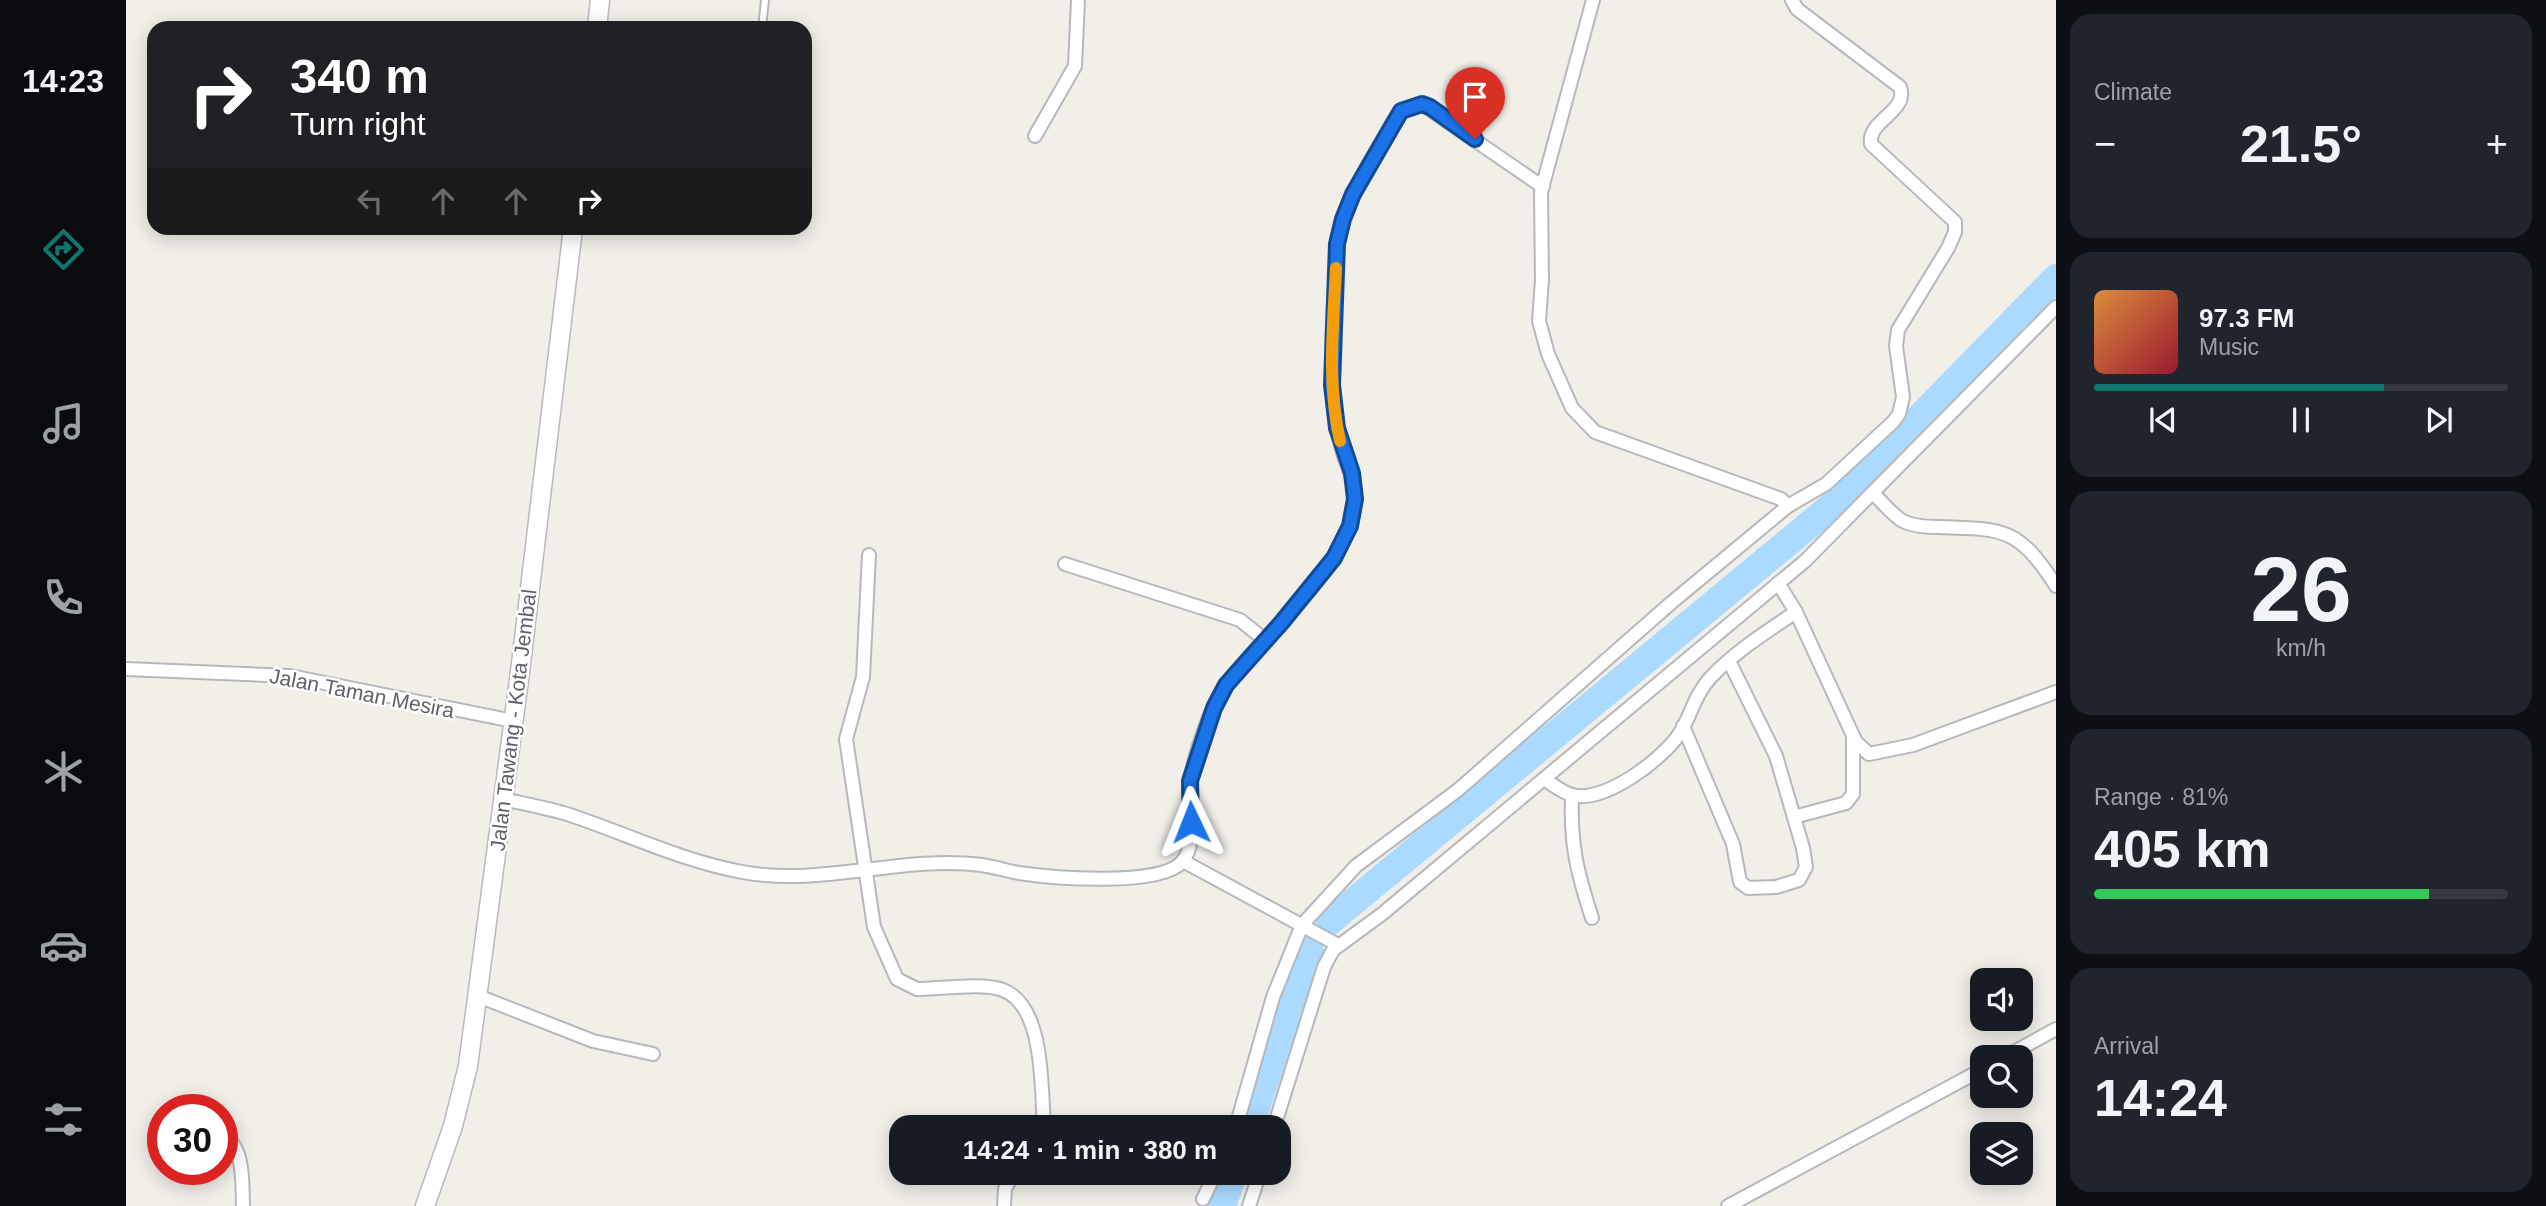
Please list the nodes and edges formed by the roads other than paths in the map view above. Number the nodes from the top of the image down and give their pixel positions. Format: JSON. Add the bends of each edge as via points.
{"nodes":[{"id":1,"x":600,"y":0,"type":"edge"},
{"id":2,"x":765,"y":0,"type":"edge"},
{"id":3,"x":1078,"y":0,"type":"edge"},
{"id":4,"x":1593,"y":0,"type":"edge"},
{"id":5,"x":1792,"y":0,"type":"edge"},
{"id":6,"x":598,"y":21,"type":"edge"},
{"id":7,"x":763,"y":21,"type":"edge"},
{"id":8,"x":1035,"y":136,"type":"dead end"},
{"id":9,"x":1543,"y":187,"type":"junction"},
{"id":10,"x":572,"y":235,"type":"edge"},
{"id":11,"x":2056,"y":307,"type":"edge"},
{"id":12,"x":1873,"y":493,"type":"junction"},
{"id":13,"x":1788,"y":506,"type":"junction"},
{"id":14,"x":869,"y":555,"type":"dead end"},
{"id":15,"x":1065,"y":564,"type":"dead end"},
{"id":16,"x":1778,"y":583,"type":"junction"},
{"id":17,"x":2056,"y":586,"type":"edge"},
{"id":18,"x":1796,"y":612,"type":"junction"},
{"id":19,"x":1265,"y":640,"type":"junction"},
{"id":20,"x":1729,"y":661,"type":"junction"},
{"id":21,"x":126,"y":669,"type":"edge"},
{"id":22,"x":2056,"y":691,"type":"edge"},
{"id":23,"x":513,"y":721,"type":"junction"},
{"id":24,"x":1683,"y":726,"type":"junction"},
{"id":25,"x":1853,"y":736,"type":"junction"},
{"id":26,"x":1544,"y":779,"type":"junction"},
{"id":27,"x":1572,"y":795,"type":"junction"},
{"id":28,"x":503,"y":799,"type":"junction"},
{"id":29,"x":1794,"y":817,"type":"junction"},
{"id":30,"x":1183,"y":861,"type":"junction"},
{"id":31,"x":865,"y":872,"type":"junction"},
{"id":32,"x":1592,"y":918,"type":"dead end"},
{"id":33,"x":1302,"y":925,"type":"junction"},
{"id":34,"x":1338,"y":945,"type":"junction"},
{"id":35,"x":478,"y":996,"type":"junction"},
{"id":36,"x":2056,"y":1029,"type":"edge"},
{"id":37,"x":2027,"y":1045,"type":"edge"},
{"id":38,"x":653,"y":1054,"type":"dead end"},
{"id":39,"x":1970,"y":1076,"type":"edge"},
{"id":40,"x":1043,"y":1115,"type":"edge"},
{"id":41,"x":1239,"y":1115,"type":"edge"},
{"id":42,"x":1278,"y":1115,"type":"edge"},
{"id":43,"x":238,"y":1153,"type":"edge"},
{"id":44,"x":1007,"y":1185,"type":"edge"},
{"id":45,"x":1210,"y":1185,"type":"edge"},
{"id":46,"x":1256,"y":1185,"type":"edge"},
{"id":47,"x":1203,"y":1199,"type":"dead end"},
{"id":48,"x":243,"y":1206,"type":"edge"},
{"id":49,"x":425,"y":1206,"type":"edge"},
{"id":50,"x":1004,"y":1206,"type":"edge"},
{"id":51,"x":1249,"y":1206,"type":"edge"},
{"id":52,"x":1728,"y":1206,"type":"edge"}],
"edges":[{"from":1,"to":6,"type":"main road"},
{"from":2,"to":7,"type":"lane"},
{"from":3,"to":8,"type":"street","via":[[1075,66]]},
{"from":4,"to":9,"type":"street"},
{"from":5,"to":13,"type":"street","via":[[1797,9],[1900,87],[1899,104],[1873,131],[1871,144],[1952,218],[1956,227],[1898,330],[1903,397],[1899,414],[1826,484]]},
{"from":9,"to":13,"type":"street","via":[[1539,321],[1572,408],[1595,432],[1782,499]]},
{"from":9,"to":19,"type":"street","via":[[1430,107],[1410,106],[1393,122],[1353,194],[1337,244],[1332,385],[1337,428],[1354,489],[1350,526],[1334,558]]},
{"from":10,"to":23,"type":"main road","name":"Jalan Tawang - Kota Jembal"},
{"from":11,"to":12,"type":"street"},
{"from":12,"to":16,"type":"street"},
{"from":12,"to":17,"type":"street","via":[[1902,521],[1923,527],[2001,530],[2024,544]]},
{"from":13,"to":33,"type":"street","via":[[1458,790],[1356,866]]},
{"from":14,"to":31,"type":"street","via":[[863,677],[846,739]]},
{"from":15,"to":19,"type":"street","via":[[1240,620]]},
{"from":16,"to":18,"type":"street"},
{"from":16,"to":26,"type":"street"},
{"from":18,"to":20,"type":"street"},
{"from":18,"to":25,"type":"street"},
{"from":19,"to":30,"type":"street","via":[[1226,685],[1214,708],[1190,781],[1189,847]]},
{"from":20,"to":24,"type":"street","via":[[1693,701]]},
{"from":20,"to":29,"type":"street","via":[[1776,756]]},
{"from":21,"to":23,"type":"street","name":"Jalan Taman Mesira","via":[[290,676]]},
{"from":22,"to":25,"type":"street","via":[[1890,752],[1869,754]]},
{"from":23,"to":28,"type":"main road","name":"Jalan Tawang - Kota Jembal"},
{"from":24,"to":27,"type":"street","via":[[1646,767],[1604,793]]},
{"from":24,"to":29,"type":"street","via":[[1733,844],[1740,882],[1748,888],[1799,880],[1806,867]]},
{"from":25,"to":29,"type":"street","via":[[1853,794],[1846,803]]},
{"from":26,"to":27,"type":"street"},
{"from":26,"to":34,"type":"street"},
{"from":27,"to":32,"type":"street","via":[[1570,834]]},
{"from":28,"to":31,"type":"street","via":[[565,813],[677,855],[743,872],[820,877]]},
{"from":28,"to":35,"type":"main road","name":"Jalan Tawang - Kota Jembal"},
{"from":30,"to":31,"type":"street","via":[[1170,871],[1124,877],[1021,873],[941,862]]},
{"from":30,"to":33,"type":"street"},
{"from":31,"to":40,"type":"street","via":[[874,927],[897,979],[917,989],[1004,990],[1024,1007],[1036,1036]]},
{"from":33,"to":34,"type":"street"},
{"from":33,"to":41,"type":"street","via":[[1273,997]]},
{"from":34,"to":42,"type":"street","via":[[1324,967]]},
{"from":35,"to":38,"type":"street","via":[[593,1041]]},
{"from":35,"to":49,"type":"main road","name":"Jalan Tawang - Kota Jembal","via":[[462,1093]]},
{"from":36,"to":37,"type":"street"},
{"from":39,"to":52,"type":"street"},
{"from":43,"to":48,"type":"street"},
{"from":44,"to":50,"type":"street"},
{"from":45,"to":47,"type":"street"},
{"from":46,"to":51,"type":"street"}]}
